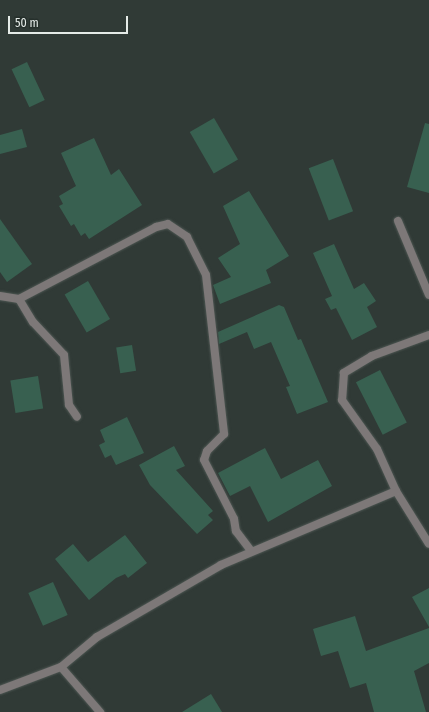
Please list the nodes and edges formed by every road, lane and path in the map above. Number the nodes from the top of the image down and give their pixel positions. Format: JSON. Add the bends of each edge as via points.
{"nodes":[{"id":1,"x":398,"y":220,"type":"dead end"},
{"id":2,"x":429,"y":295,"type":"edge"},
{"id":3,"x":0,"y":296,"type":"edge"},
{"id":4,"x":19,"y":298,"type":"junction"},
{"id":5,"x":429,"y":335,"type":"edge"},
{"id":6,"x":77,"y":417,"type":"dead end"},
{"id":7,"x":396,"y":491,"type":"junction"},
{"id":8,"x":429,"y":541,"type":"edge"},
{"id":9,"x":251,"y":552,"type":"junction"},
{"id":10,"x":61,"y":667,"type":"junction"},
{"id":11,"x":0,"y":690,"type":"edge"},
{"id":12,"x":100,"y":712,"type":"edge"}],
"edges":[{"from":1,"to":2,"type":"street"},
{"from":3,"to":4,"type":"street"},
{"from":4,"to":6,"type":"street","via":[[33,322],[64,355],[69,405]]},
{"from":4,"to":9,"type":"street","via":[[156,227],[168,224],[187,237],[206,275],[224,434],[207,451],[204,460],[234,519],[236,531]]},
{"from":5,"to":7,"type":"street","via":[[372,356],[344,373],[342,400],[377,449]]},
{"from":7,"to":8,"type":"street"},
{"from":7,"to":9,"type":"street"},
{"from":9,"to":10,"type":"street","via":[[140,609],[97,637]]},
{"from":10,"to":11,"type":"street"},
{"from":10,"to":12,"type":"street"}]}
